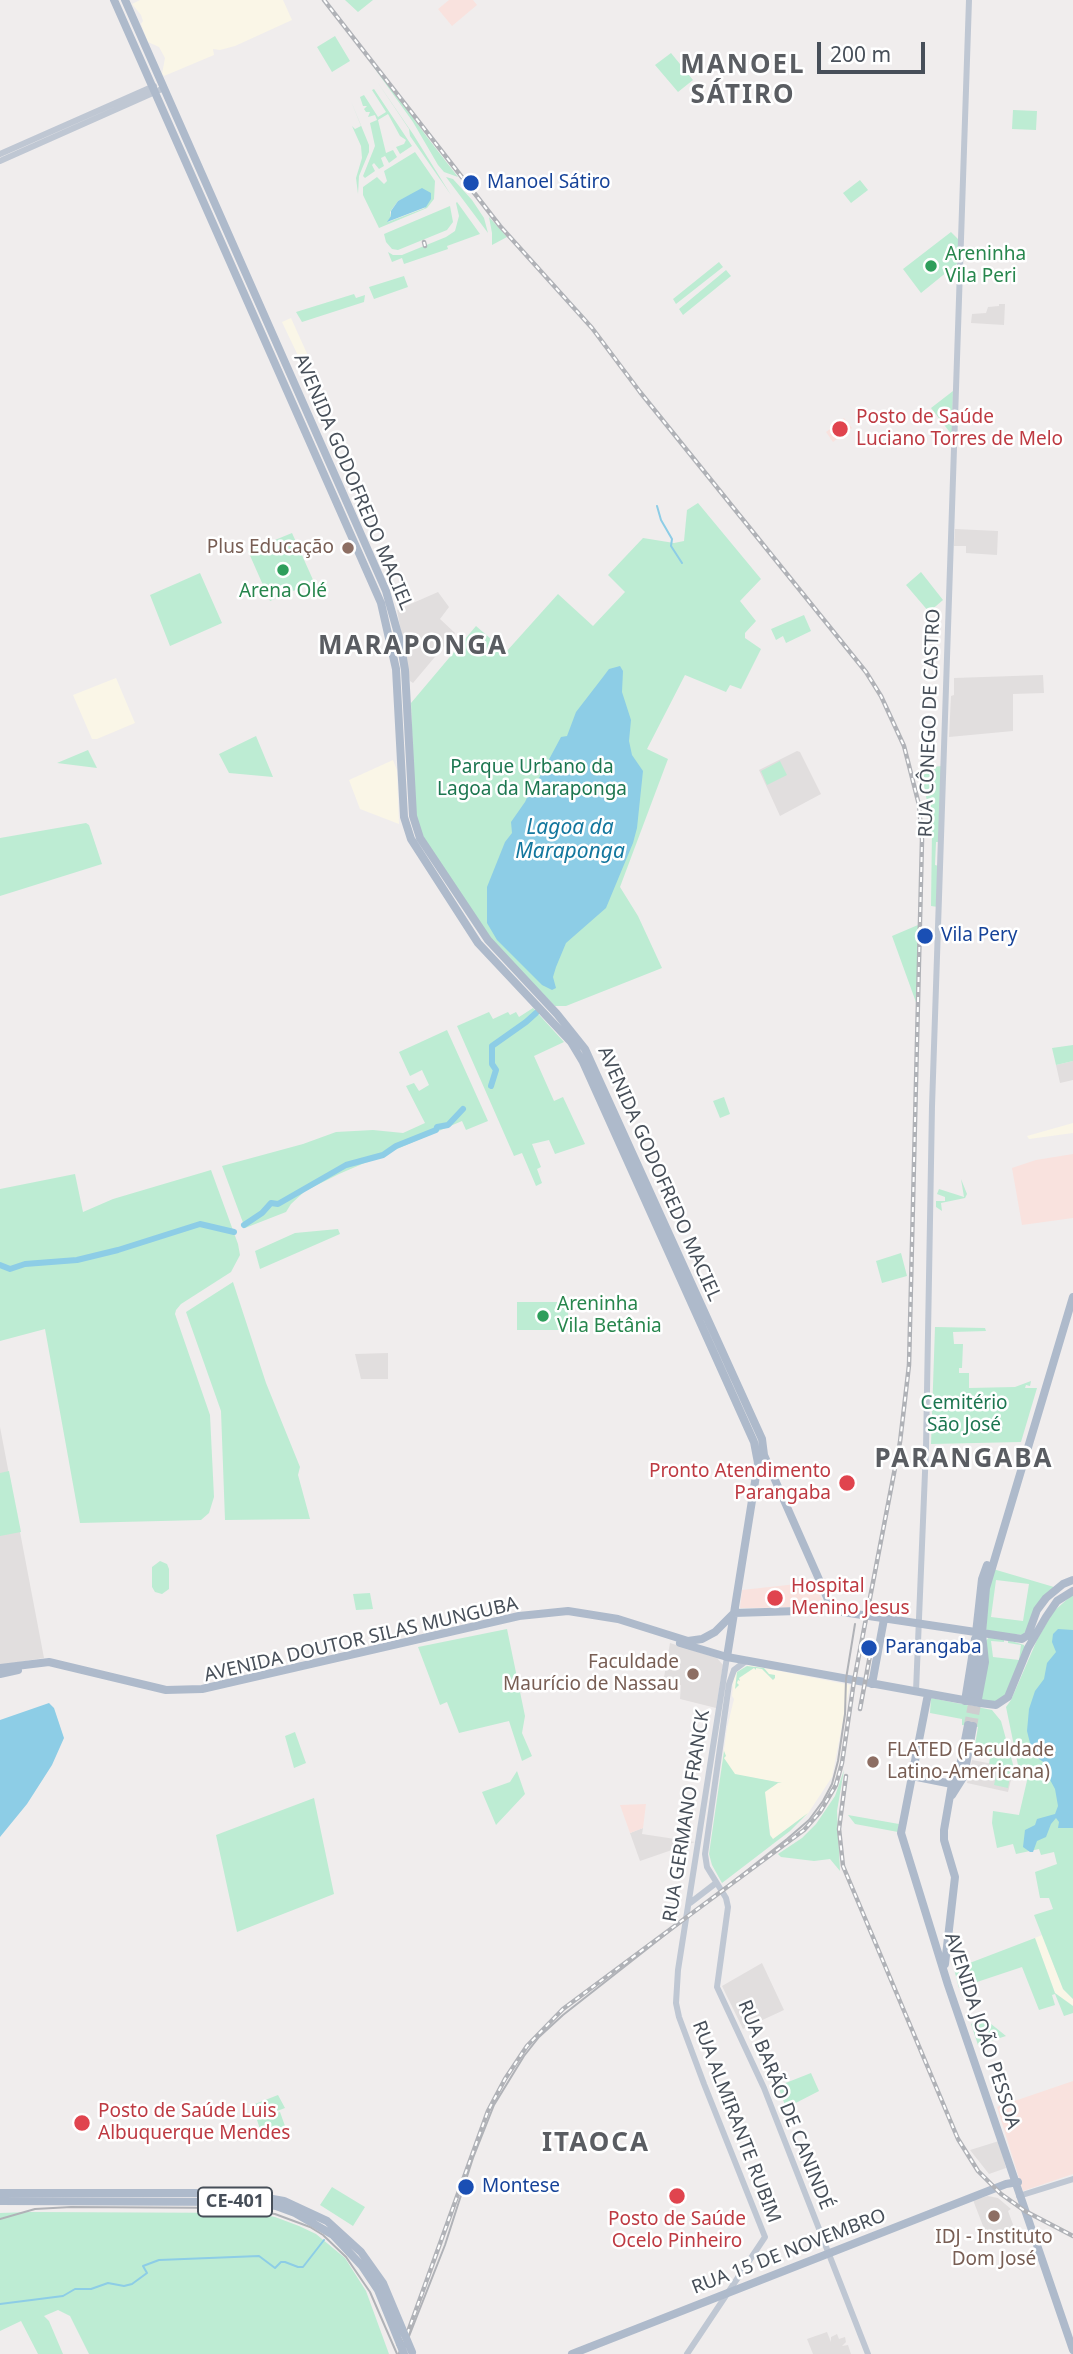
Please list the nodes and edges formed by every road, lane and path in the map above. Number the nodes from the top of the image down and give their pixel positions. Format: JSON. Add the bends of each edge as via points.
{"nodes":[{"id":1,"x":114,"y":0,"type":"edge"},
{"id":2,"x":125,"y":0,"type":"edge"},
{"id":3,"x":970,"y":0,"type":"edge"},
{"id":4,"x":159,"y":87,"type":"junction"},
{"id":5,"x":0,"y":154,"type":"edge"},
{"id":6,"x":0,"y":161,"type":"edge"},
{"id":7,"x":1073,"y":1297,"type":"edge"},
{"id":8,"x":723,"y":1363,"type":"junction"},
{"id":9,"x":764,"y":1455,"type":"junction"},
{"id":10,"x":758,"y":1463,"type":"junction"},
{"id":11,"x":1073,"y":1580,"type":"edge"},
{"id":12,"x":1073,"y":1591,"type":"edge"},
{"id":13,"x":833,"y":1611,"type":"junction"},
{"id":14,"x":734,"y":1613,"type":"junction"},
{"id":15,"x":884,"y":1619,"type":"junction"},
{"id":16,"x":919,"y":1623,"type":"junction"},
{"id":17,"x":979,"y":1633,"type":"junction"},
{"id":18,"x":1022,"y":1639,"type":"junction"},
{"id":19,"x":1028,"y":1648,"type":"junction"},
{"id":20,"x":727,"y":1657,"type":"junction"},
{"id":21,"x":746,"y":1661,"type":"junction"},
{"id":22,"x":0,"y":1668,"type":"edge"},
{"id":23,"x":0,"y":1674,"type":"edge"},
{"id":24,"x":872,"y":1684,"type":"junction"},
{"id":25,"x":916,"y":1691,"type":"junction"},
{"id":26,"x":928,"y":1694,"type":"junction"},
{"id":27,"x":973,"y":1701,"type":"junction"},
{"id":28,"x":912,"y":1776,"type":"junction"},
{"id":29,"x":952,"y":1784,"type":"junction"},
{"id":30,"x":950,"y":1798,"type":"junction"},
{"id":31,"x":698,"y":1847,"type":"junction"},
{"id":32,"x":716,"y":1883,"type":"junction"},
{"id":33,"x":689,"y":1905,"type":"junction"},
{"id":34,"x":934,"y":1934,"type":"junction"},
{"id":35,"x":946,"y":1950,"type":"junction"},
{"id":36,"x":679,"y":2017,"type":"joint"},
{"id":37,"x":1073,"y":2179,"type":"edge"},
{"id":38,"x":1016,"y":2182,"type":"junction"},
{"id":39,"x":0,"y":2193,"type":"edge"},
{"id":40,"x":1021,"y":2196,"type":"junction"},
{"id":41,"x":34,"y":2200,"type":"junction"},
{"id":42,"x":0,"y":2201,"type":"edge"},
{"id":43,"x":0,"y":2207,"type":"edge"},
{"id":44,"x":829,"y":2253,"type":"junction"},
{"id":45,"x":724,"y":2295,"type":"junction"},
{"id":46,"x":1073,"y":2350,"type":"edge"},
{"id":47,"x":410,"y":2353,"type":"edge"},
{"id":48,"x":572,"y":2354,"type":"edge"},
{"id":49,"x":687,"y":2354,"type":"edge"},
{"id":50,"x":868,"y":2354,"type":"edge"}],
"edges":[{"from":1,"to":4,"type":"main road","name":"AVENIDA GODOFREDO MACIEL"},
{"from":2,"to":4,"type":"main road","name":"AVENIDA GODOFREDO MACIEL"},
{"from":3,"to":16,"type":"main road","name":"RUA CÔNEGO DE CASTRO"},
{"from":4,"to":5,"type":"main road"},
{"from":4,"to":6,"type":"main road"},
{"from":4,"to":8,"type":"main road","name":"AVENIDA GODOFREDO MACIEL","via":[[391,604],[405,670],[405,772],[414,823],[488,940],[585,1049]]},
{"from":7,"to":17,"type":"main road","via":[[986,1588]]},
{"from":8,"to":9,"type":"main road","name":"AVENIDA GODOFREDO MACIEL","via":[[762,1439]]},
{"from":8,"to":10,"type":"main road","name":"AVENIDA GODOFREDO MACIEL"},
{"from":9,"to":10,"type":"main road","name":"RUA GERMANO FRANCK"},
{"from":9,"to":13,"type":"main road","name":"AVENIDA GODOFREDO MACIEL"},
{"from":10,"to":14,"type":"main road","name":"RUA GERMANO FRANCK"},
{"from":11,"to":18,"type":"main road","via":[[1046,1598]]},
{"from":12,"to":19,"type":"main road","via":[[1057,1601]]},
{"from":13,"to":14,"type":"main road"},
{"from":13,"to":15,"type":"main road"},
{"from":14,"to":20,"type":"main road","name":"RUA GERMANO FRANCK"},
{"from":14,"to":22,"type":"main road","name":"AVENIDA DOUTOR SILAS MUNGUBA","via":[[715,1632],[688,1642],[618,1619],[568,1611],[519,1616],[202,1689],[166,1689],[49,1662]]},
{"from":15,"to":16,"type":"main road"},
{"from":15,"to":24,"type":"main road"},
{"from":16,"to":17,"type":"main road"},
{"from":16,"to":25,"type":"main road","name":"RUA CÔNEGO DE CASTRO"},
{"from":17,"to":18,"type":"main road"},
{"from":17,"to":27,"type":"main road"},
{"from":17,"to":27,"type":"main road","via":[[985,1662]]},
{"from":18,"to":19,"type":"main road"},
{"from":19,"to":27,"type":"main road","via":[[1008,1697],[996,1704]]},
{"from":20,"to":21,"type":"main road","name":"AVENIDA DOUTOR SILAS MUNGUBA"},
{"from":20,"to":23,"type":"main road","name":"AVENIDA DOUTOR SILAS MUNGUBA","via":[[617,1623],[557,1616],[194,1693],[160,1693],[50,1666]]},
{"from":20,"to":31,"type":"main road","name":"RUA GERMANO FRANCK"},
{"from":21,"to":24,"type":"main road","name":"AVENIDA DOUTOR SILAS MUNGUBA"},
{"from":21,"to":32,"type":"main road","name":"RUA GERMANO FRANCK","via":[[734,1670],[729,1684],[705,1854]]},
{"from":24,"to":25,"type":"main road","name":"AVENIDA DOUTOR SILAS MUNGUBA"},
{"from":25,"to":26,"type":"main road","name":"AVENIDA DOUTOR SILAS MUNGUBA"},
{"from":26,"to":27,"type":"main road","name":"AVENIDA DOUTOR SILAS MUNGUBA"},
{"from":26,"to":28,"type":"main road"},
{"from":28,"to":29,"type":"main road"},
{"from":28,"to":34,"type":"main road","name":"AVENIDA JOÃO PESSOA","via":[[901,1833]]},
{"from":29,"to":30,"type":"main road"},
{"from":29,"to":30,"type":"main road","via":[[970,1726],[964,1776]]},
{"from":30,"to":35,"type":"main road","via":[[943,1837],[955,1871],[955,1886]]},
{"from":31,"to":32,"type":"main road"},
{"from":31,"to":33,"type":"main road","name":"RUA GERMANO FRANCK"},
{"from":32,"to":33,"type":"main road"},
{"from":32,"to":44,"type":"main road","name":"RUA BARÃO DE CANINDÉ","via":[[728,1907],[717,1987],[750,2054]]},
{"from":33,"to":36,"type":"main road","name":"RUA GERMANO FRANCK","via":[[676,1993]]},
{"from":34,"to":35,"type":"main road","via":[[941,1950]]},
{"from":34,"to":38,"type":"main road","name":"AVENIDA JOÃO PESSOA"},
{"from":35,"to":38,"type":"main road","name":"AVENIDA JOÃO PESSOA","via":[[945,1965]]},
{"from":36,"to":45,"type":"main road","name":"RUA ALMIRANTE RUBIM","via":[[765,2237]]},
{"from":37,"to":40,"type":"main road"},
{"from":38,"to":40,"type":"main road","name":"AVENIDA JOÃO PESSOA"},
{"from":38,"to":44,"type":"main road","name":"RUA 15 DE NOVEMBRO"},
{"from":39,"to":47,"type":"main road","number":"CE-401","bridge":true,"via":[[239,2193],[284,2201],[327,2221],[362,2252],[383,2283]]},
{"from":40,"to":46,"type":"main road","name":"AVENIDA JOÃO PESSOA"},
{"from":41,"to":42,"type":"main road","number":"CE-401"},
{"from":41,"to":43,"type":"main road"},
{"from":41,"to":47,"type":"main road","number":"CE-401","bridge":true,"via":[[244,2202],[295,2213],[333,2235],[362,2266],[378,2290],[400,2344]]},
{"from":44,"to":45,"type":"main road","name":"RUA 15 DE NOVEMBRO"},
{"from":44,"to":50,"type":"main road","name":"RUA BARÃO DE CANINDÉ"},
{"from":45,"to":48,"type":"main road","name":"RUA 15 DE NOVEMBRO"},
{"from":45,"to":49,"type":"main road"}]}
